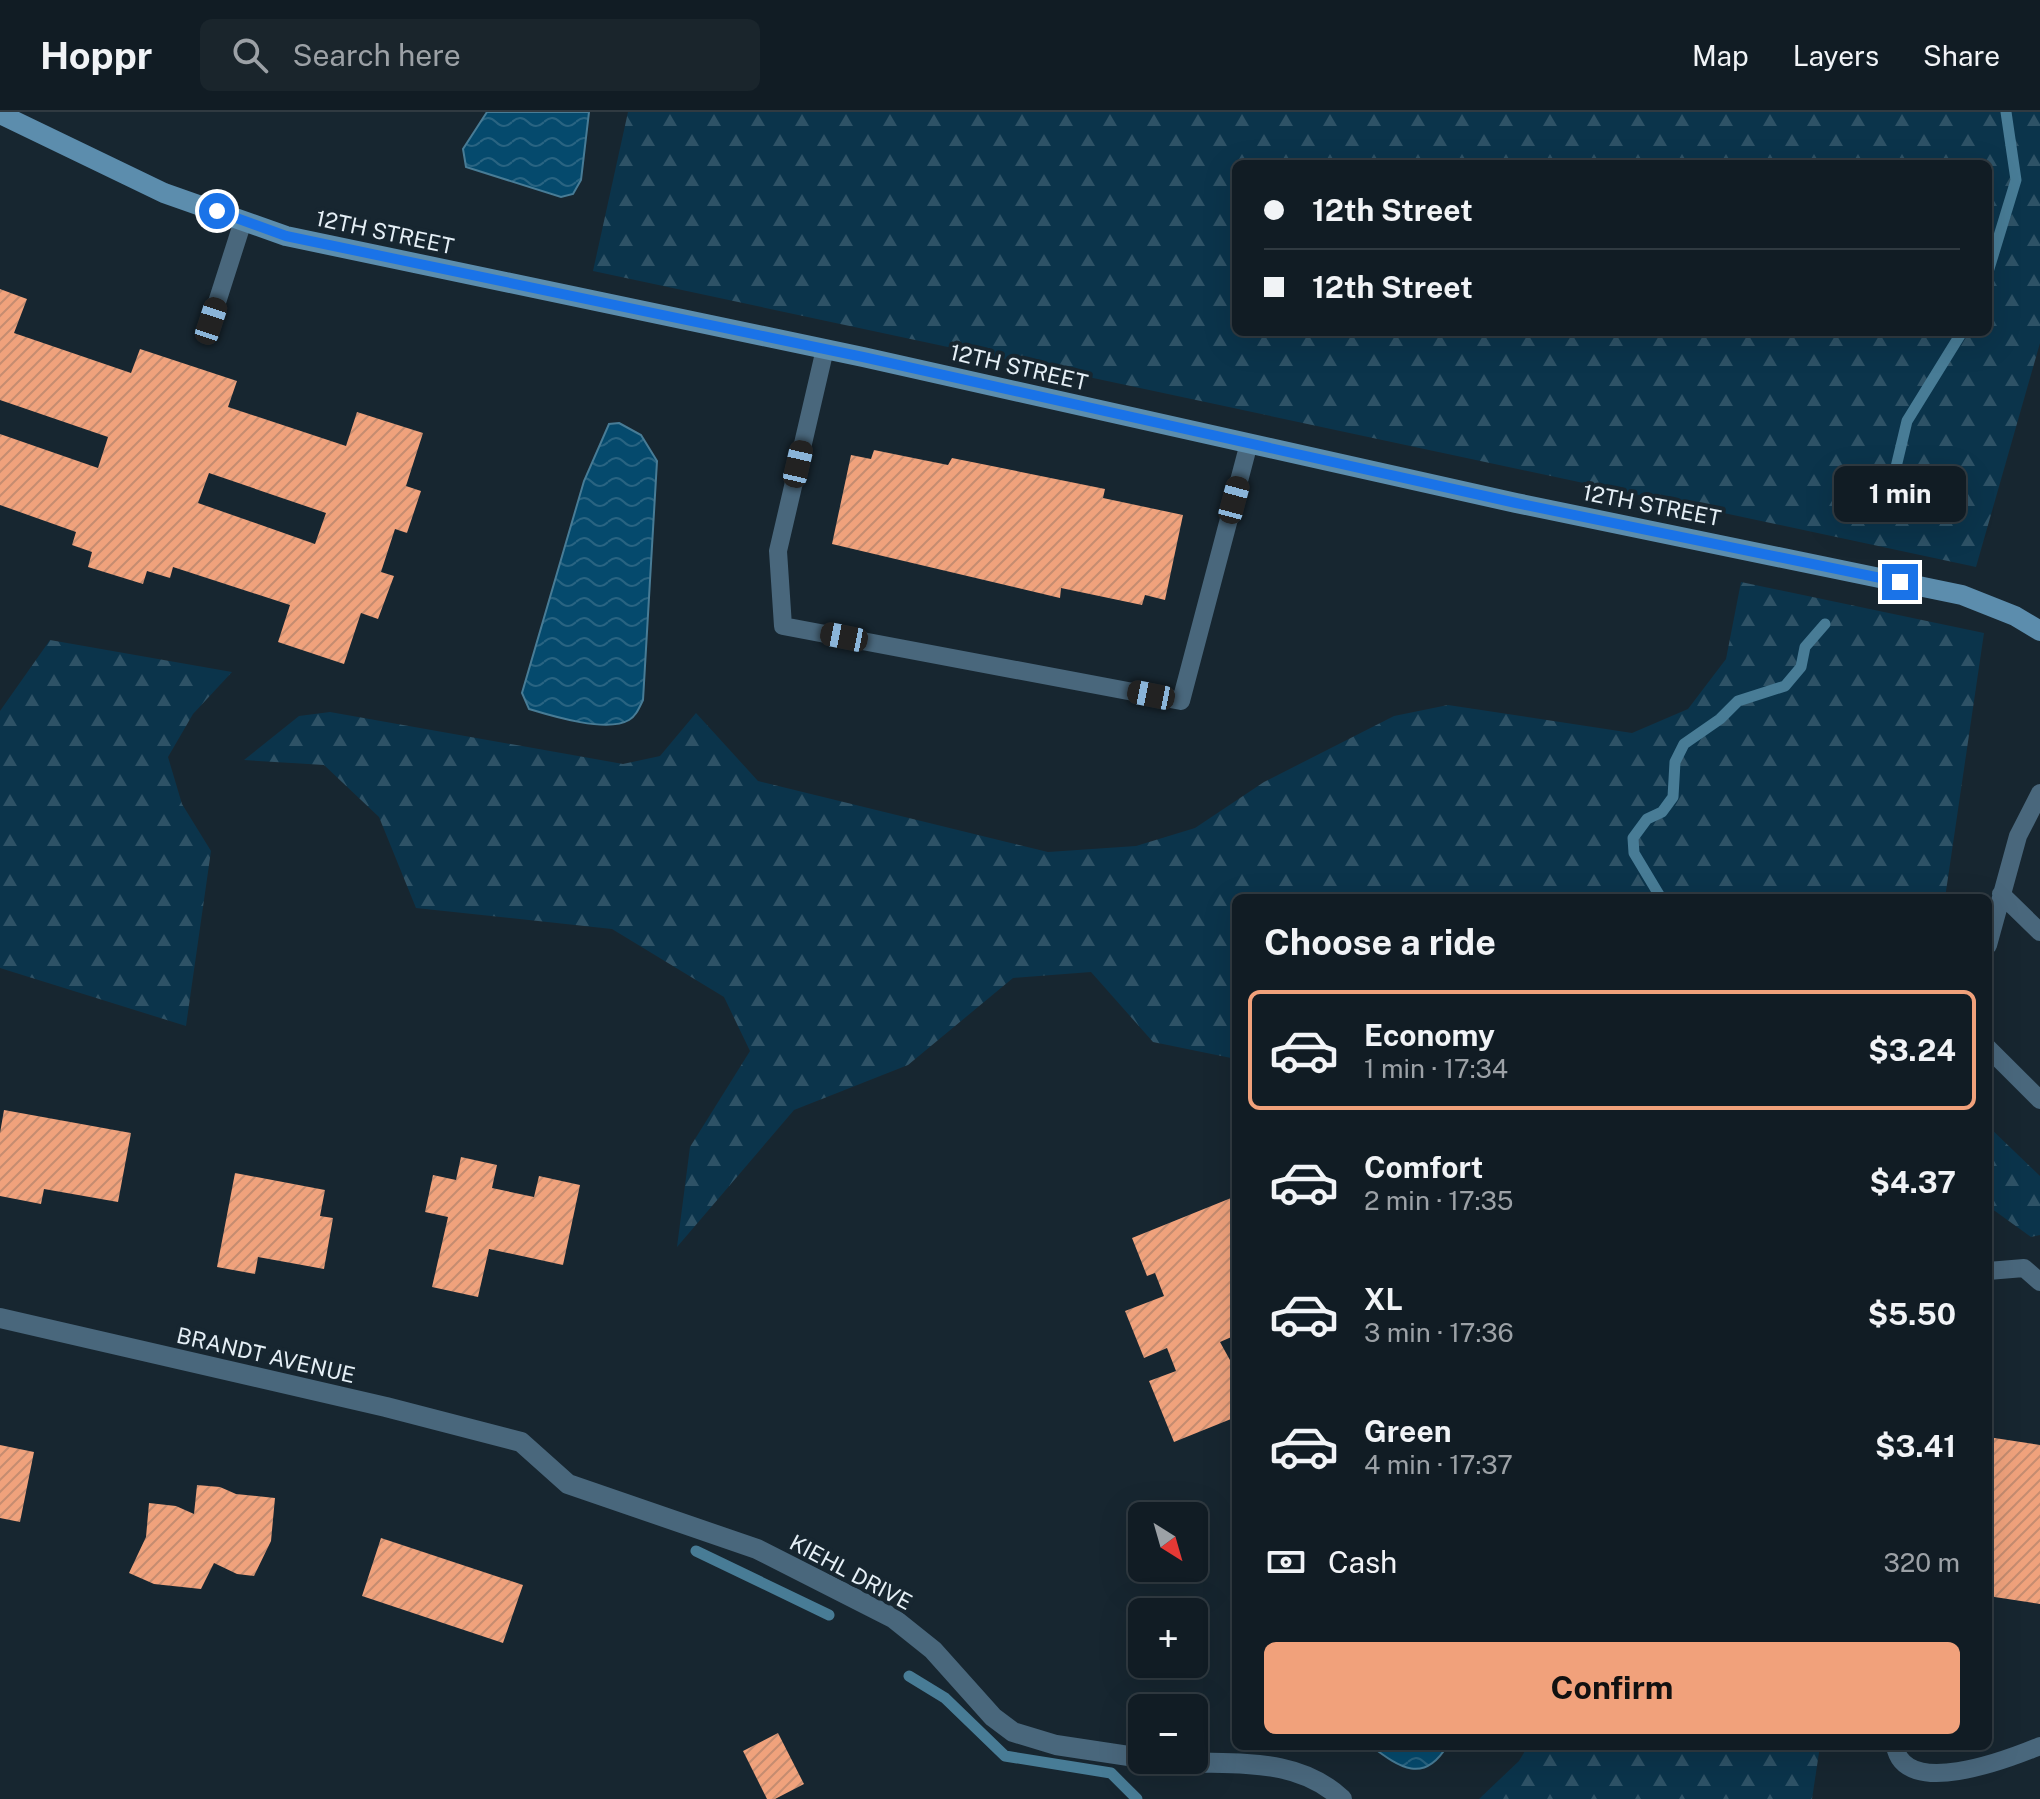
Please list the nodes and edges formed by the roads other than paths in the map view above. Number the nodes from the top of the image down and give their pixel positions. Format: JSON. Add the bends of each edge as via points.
{"nodes":[{"id":1,"x":0,"y":114,"type":"edge"},
{"id":2,"x":243,"y":221,"type":"junction"},
{"id":3,"x":211,"y":321,"type":"dead end"},
{"id":4,"x":825,"y":349,"type":"junction"},
{"id":5,"x":1249,"y":443,"type":"junction"},
{"id":6,"x":2040,"y":631,"type":"edge"},
{"id":7,"x":2039,"y":795,"type":"edge"},
{"id":8,"x":2001,"y":894,"type":"junction"},
{"id":9,"x":1992,"y":929,"type":"edge"},
{"id":10,"x":2040,"y":932,"type":"edge"},
{"id":11,"x":1992,"y":1052,"type":"edge"},
{"id":12,"x":2040,"y":1100,"type":"edge"},
{"id":13,"x":2032,"y":1266,"type":"edge"},
{"id":14,"x":1992,"y":1271,"type":"edge"},
{"id":15,"x":2040,"y":1282,"type":"edge"},
{"id":16,"x":0,"y":1318,"type":"edge"},
{"id":17,"x":521,"y":1442,"type":"joint"},
{"id":18,"x":2040,"y":1746,"type":"edge"},
{"id":19,"x":1895,"y":1750,"type":"edge"},
{"id":20,"x":1128,"y":1756,"type":"edge"},
{"id":21,"x":1208,"y":1762,"type":"edge"},
{"id":22,"x":1342,"y":1799,"type":"edge"}],
"edges":[{"from":1,"to":2,"type":"main road","name":"12TH STREET","via":[[164,193]]},
{"from":2,"to":3,"type":"lane"},
{"from":2,"to":4,"type":"main road","name":"12TH STREET","via":[[286,236]]},
{"from":4,"to":5,"type":"main road","name":"12TH STREET"},
{"from":4,"to":5,"type":"lane","via":[[778,551],[783,626],[1181,701]]},
{"from":5,"to":6,"type":"main road","name":"12TH STREET","via":[[1962,595]]},
{"from":7,"to":8,"type":"lane","via":[[2018,836]]},
{"from":8,"to":9,"type":"lane"},
{"from":8,"to":10,"type":"lane"},
{"from":11,"to":12,"type":"lane"},
{"from":13,"to":14,"type":"lane"},
{"from":13,"to":15,"type":"lane"},
{"from":16,"to":17,"type":"street","name":"BRANDT AVENUE"},
{"from":17,"to":20,"type":"street","name":"KIEHL DRIVE","via":[[568,1484],[757,1549],[893,1618],[933,1650],[1013,1732]]},
{"from":18,"to":19,"type":"lane","via":[[1946,1779],[1905,1770]]},
{"from":21,"to":22,"type":"street","via":[[1278,1765],[1310,1776]]}]}
